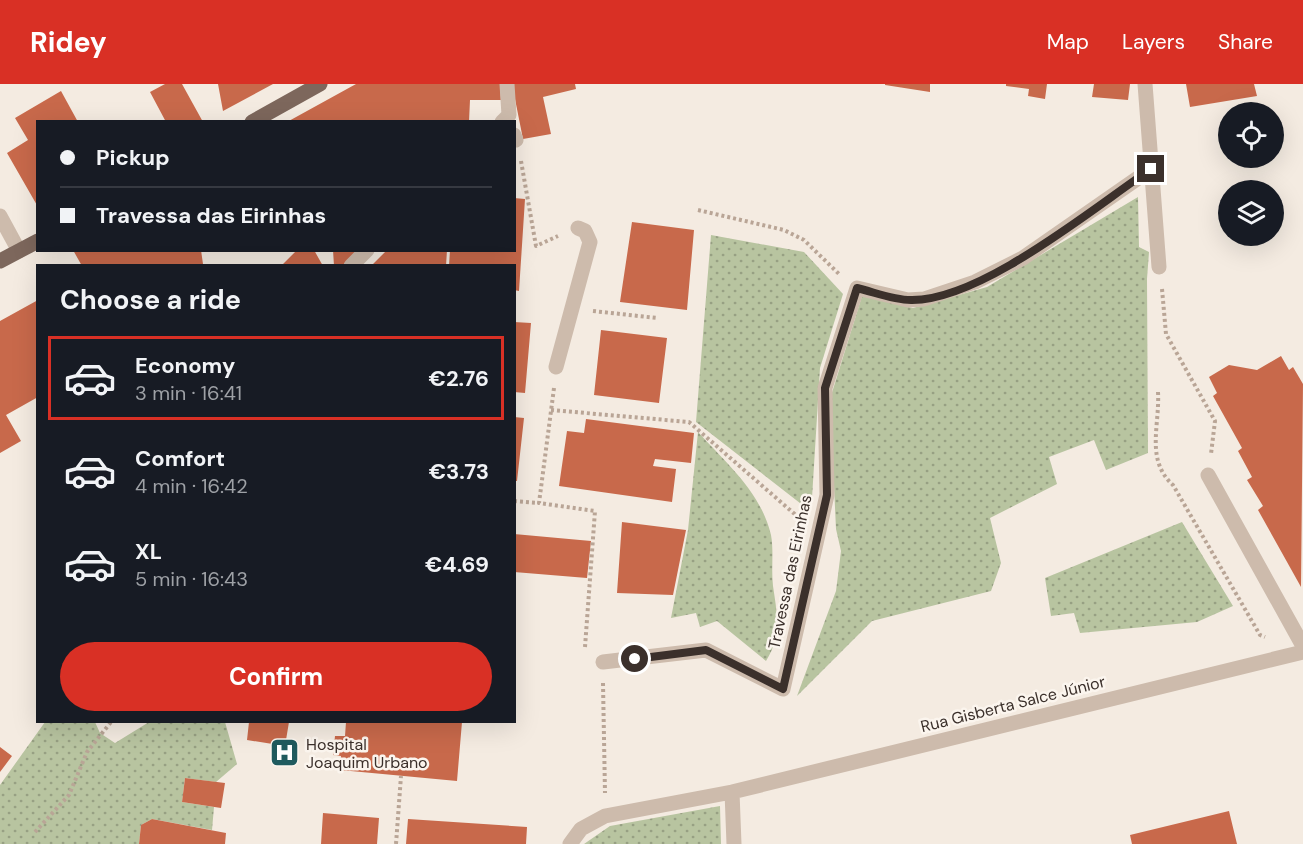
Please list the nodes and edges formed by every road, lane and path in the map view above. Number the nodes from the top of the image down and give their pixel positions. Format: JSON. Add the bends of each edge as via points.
{"nodes":[{"id":1,"x":320,"y":84,"type":"edge"},
{"id":2,"x":507,"y":84,"type":"edge"},
{"id":3,"x":1145,"y":84,"type":"edge"},
{"id":4,"x":507,"y":119,"type":"edge"},
{"id":5,"x":256,"y":120,"type":"edge"},
{"id":6,"x":516,"y":142,"type":"edge"},
{"id":7,"x":1151,"y":169,"type":"junction"},
{"id":8,"x":698,"y":210,"type":"dead end"},
{"id":9,"x":0,"y":216,"type":"edge"},
{"id":10,"x":578,"y":228,"type":"joint"},
{"id":11,"x":36,"y":242,"type":"edge"},
{"id":12,"x":19,"y":251,"type":"junction"},
{"id":13,"x":365,"y":252,"type":"edge"},
{"id":14,"x":0,"y":261,"type":"edge"},
{"id":15,"x":353,"y":264,"type":"edge"},
{"id":16,"x":1160,"y":267,"type":"joint"},
{"id":17,"x":857,"y":288,"type":"junction"},
{"id":18,"x":572,"y":309,"type":"junction"},
{"id":19,"x":657,"y":318,"type":"dead end"},
{"id":20,"x":556,"y":367,"type":"dead end"},
{"id":21,"x":1158,"y":392,"type":"dead end"},
{"id":22,"x":1209,"y":475,"type":"joint"},
{"id":23,"x":516,"y":501,"type":"edge"},
{"id":24,"x":539,"y":503,"type":"junction"},
{"id":25,"x":817,"y":533,"type":"junction"},
{"id":26,"x":585,"y":638,"type":"dead end"},
{"id":27,"x":1270,"y":639,"type":"dead end"},
{"id":28,"x":1303,"y":646,"type":"edge"},
{"id":29,"x":1303,"y":651,"type":"edge"},
{"id":30,"x":603,"y":662,"type":"joint"},
{"id":31,"x":110,"y":723,"type":"edge"},
{"id":32,"x":401,"y":776,"type":"dead end"},
{"id":33,"x":732,"y":792,"type":"junction"},
{"id":34,"x":605,"y":816,"type":"junction"},
{"id":35,"x":35,"y":832,"type":"dead end"},
{"id":36,"x":396,"y":844,"type":"edge"},
{"id":37,"x":570,"y":844,"type":"edge"},
{"id":38,"x":734,"y":844,"type":"edge"}],
"edges":[{"from":1,"to":5,"type":"main road"},
{"from":2,"to":4,"type":"street"},
{"from":3,"to":7,"type":"street"},
{"from":6,"to":10,"type":"path","via":[[536,246]]},
{"from":7,"to":16,"type":"street"},
{"from":7,"to":17,"type":"street","via":[[1023,258],[975,282],[924,299],[908,300]]},
{"from":8,"to":17,"type":"path","via":[[784,230],[804,240]]},
{"from":9,"to":12,"type":"street"},
{"from":10,"to":18,"type":"street","via":[[585,231],[590,242]]},
{"from":11,"to":12,"type":"main road"},
{"from":12,"to":14,"type":"main road"},
{"from":13,"to":15,"type":"street"},
{"from":16,"to":22,"type":"path","via":[[1166,334],[1215,421]]},
{"from":17,"to":25,"type":"street","name":"Travessa das Eirinhas","via":[[825,388],[827,495]]},
{"from":18,"to":19,"type":"path"},
{"from":18,"to":20,"type":"street"},
{"from":21,"to":27,"type":"path","via":[[1159,469],[1173,485],[1260,635]]},
{"from":22,"to":28,"type":"street"},
{"from":23,"to":24,"type":"path"},
{"from":24,"to":25,"type":"path","via":[[551,410],[689,422]]},
{"from":24,"to":26,"type":"path","via":[[594,511]]},
{"from":25,"to":30,"type":"street","name":"Travessa das Eirinhas","via":[[783,689],[706,650]]},
{"from":29,"to":33,"type":"street","name":"Rua Gisberta Salce Júnior"},
{"from":30,"to":34,"type":"path"},
{"from":31,"to":35,"type":"path","via":[[82,762],[69,795]]},
{"from":32,"to":36,"type":"path"},
{"from":33,"to":34,"type":"street","name":"Rua Gisberta Salce Júnior"},
{"from":33,"to":38,"type":"street"},
{"from":34,"to":37,"type":"street","name":"Rua Gisberta Salce Júnior","via":[[581,829]]}]}
